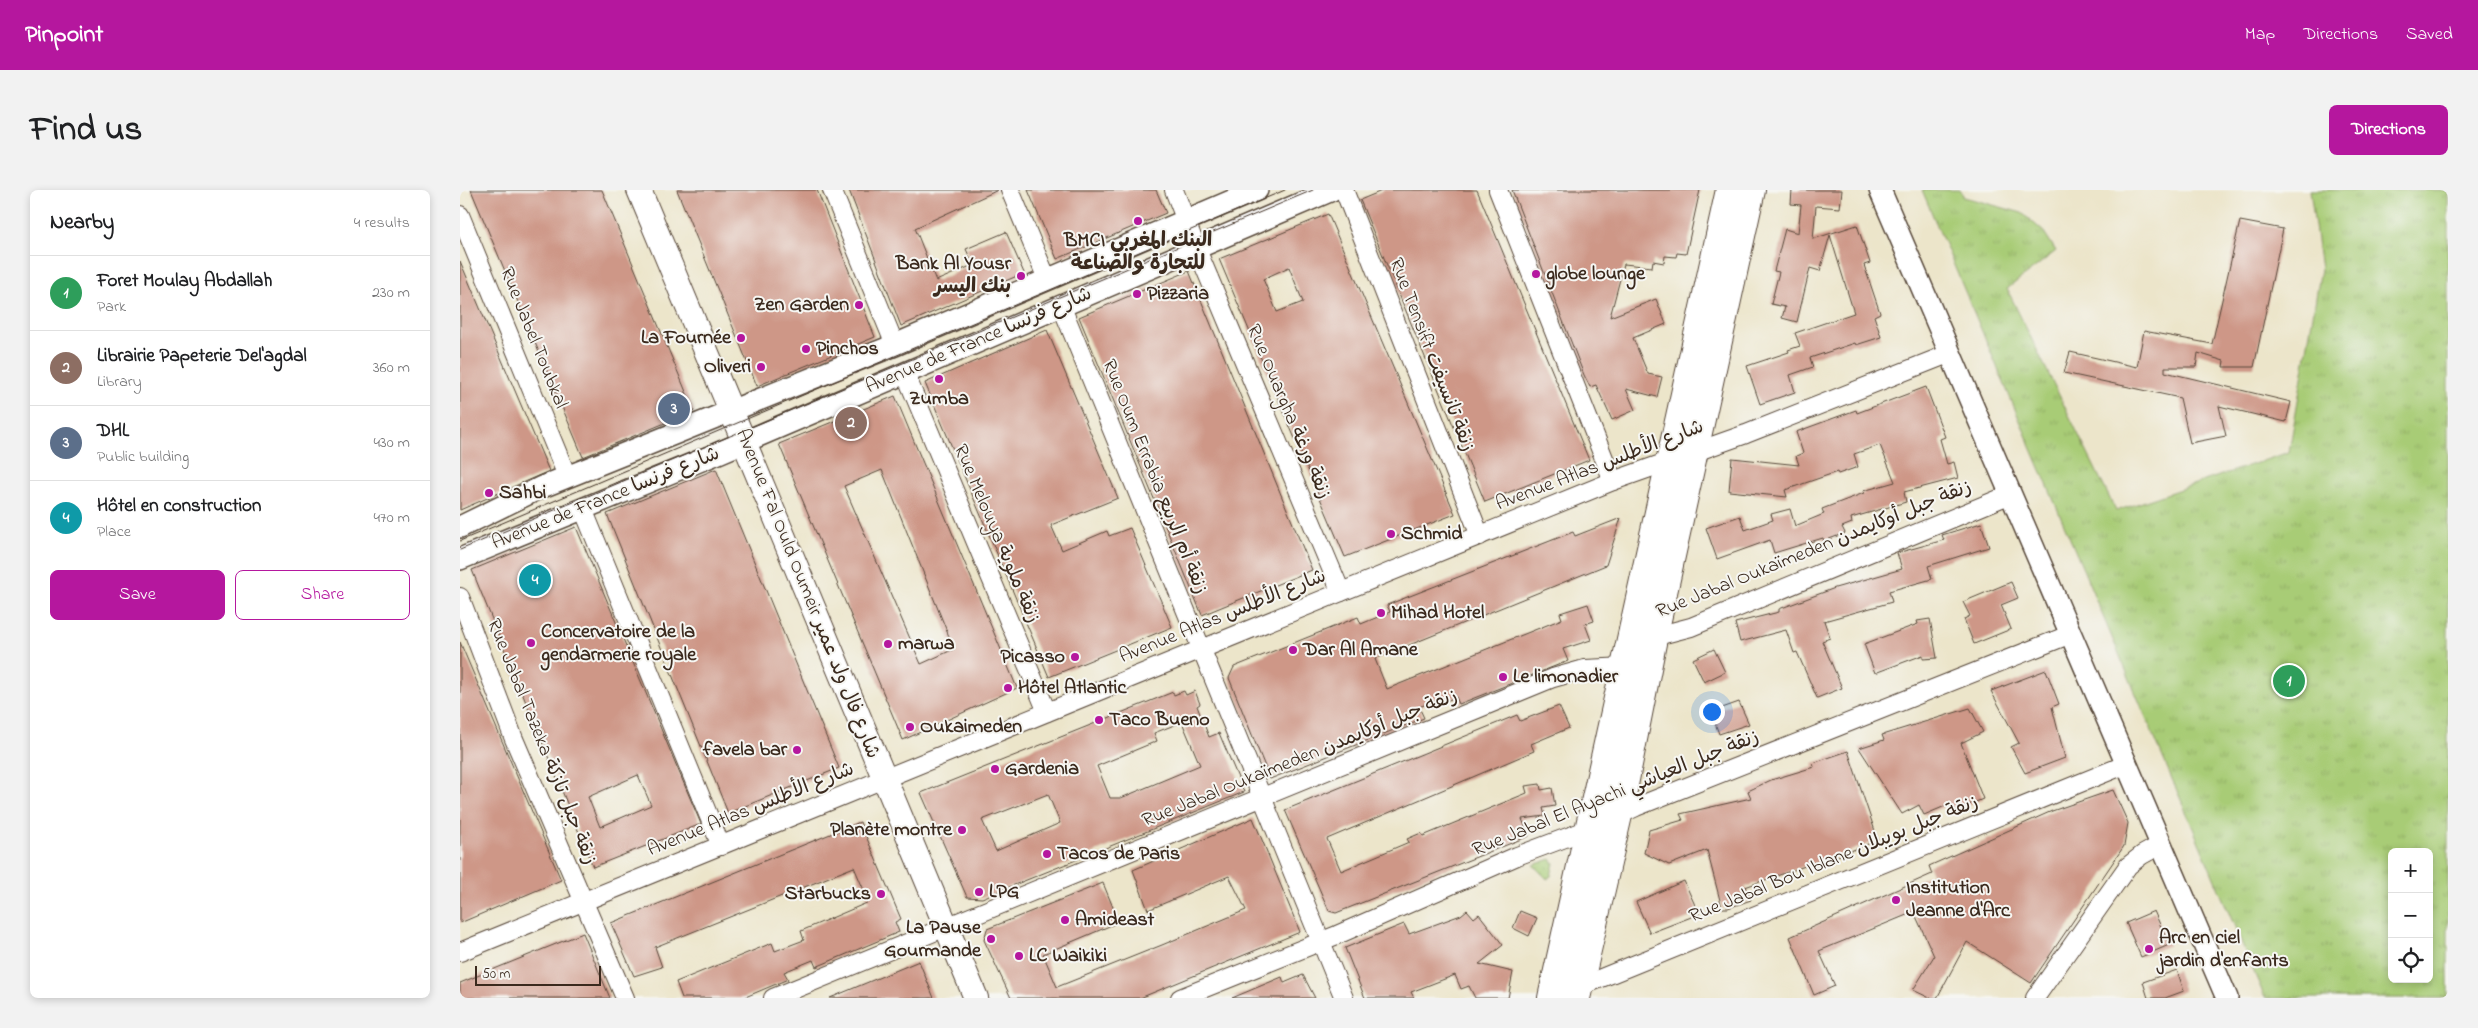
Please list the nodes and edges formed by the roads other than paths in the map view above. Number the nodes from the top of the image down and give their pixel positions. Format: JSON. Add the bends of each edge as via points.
{"nodes":[{"id":1,"x":639,"y":190,"type":"edge"},
{"id":2,"x":832,"y":190,"type":"edge"},
{"id":3,"x":1010,"y":190,"type":"edge"},
{"id":4,"x":1174,"y":190,"type":"edge"},
{"id":5,"x":1257,"y":190,"type":"edge"},
{"id":6,"x":1332,"y":190,"type":"edge"},
{"id":7,"x":1344,"y":190,"type":"edge"},
{"id":8,"x":1498,"y":190,"type":"edge"},
{"id":9,"x":1730,"y":190,"type":"edge"},
{"id":10,"x":1751,"y":190,"type":"edge"},
{"id":11,"x":1880,"y":190,"type":"edge"},
{"id":12,"x":460,"y":215,"type":"edge"},
{"id":13,"x":1186,"y":219,"type":"junction"},
{"id":14,"x":1196,"y":248,"type":"junction"},
{"id":15,"x":1047,"y":279,"type":"junction"},
{"id":16,"x":1061,"y":305,"type":"junction"},
{"id":17,"x":895,"y":345,"type":"junction"},
{"id":18,"x":1951,"y":353,"type":"junction"},
{"id":19,"x":905,"y":373,"type":"junction"},
{"id":20,"x":731,"y":411,"type":"junction"},
{"id":21,"x":744,"y":442,"type":"junction"},
{"id":22,"x":1682,"y":455,"type":"junction"},
{"id":23,"x":567,"y":476,"type":"junction"},
{"id":24,"x":1613,"y":481,"type":"junction"},
{"id":25,"x":2011,"y":494,"type":"junction"},
{"id":26,"x":583,"y":509,"type":"junction"},
{"id":27,"x":460,"y":527,"type":"edge"},
{"id":28,"x":1480,"y":536,"type":"junction"},
{"id":29,"x":460,"y":559,"type":"edge"},
{"id":30,"x":1341,"y":592,"type":"junction"},
{"id":31,"x":460,"y":597,"type":"edge"},
{"id":32,"x":2071,"y":634,"type":"junction"},
{"id":33,"x":1642,"y":640,"type":"junction"},
{"id":34,"x":1201,"y":649,"type":"junction"},
{"id":35,"x":1626,"y":667,"type":"junction"},
{"id":36,"x":1047,"y":712,"type":"junction"},
{"id":37,"x":2127,"y":764,"type":"junction"},
{"id":38,"x":883,"y":780,"type":"junction"},
{"id":39,"x":1262,"y":798,"type":"junction"},
{"id":40,"x":1618,"y":815,"type":"junction"},
{"id":41,"x":1589,"y":828,"type":"junction"},
{"id":42,"x":2162,"y":844,"type":"junction"},
{"id":43,"x":721,"y":846,"type":"junction"},
{"id":44,"x":582,"y":902,"type":"junction"},
{"id":45,"x":946,"y":927,"type":"junction"},
{"id":46,"x":1321,"y":941,"type":"junction"},
{"id":47,"x":460,"y":952,"type":"edge"},
{"id":48,"x":1566,"y":992,"type":"edge"},
{"id":49,"x":624,"y":998,"type":"edge"},
{"id":50,"x":773,"y":998,"type":"edge"},
{"id":51,"x":976,"y":998,"type":"edge"},
{"id":52,"x":1180,"y":998,"type":"edge"},
{"id":53,"x":1344,"y":998,"type":"edge"},
{"id":54,"x":2035,"y":998,"type":"edge"},
{"id":55,"x":2227,"y":998,"type":"edge"}],
"edges":[{"from":1,"to":20,"type":"main road","name":"Avenue Fal Ould Oumeir شارع فال ولد عمير"},
{"from":2,"to":17,"type":"street"},
{"from":3,"to":15,"type":"street"},
{"from":4,"to":13,"type":"street"},
{"from":5,"to":13,"type":"street","name":"Avenue de France شارع فرنسا"},
{"from":6,"to":14,"type":"street","name":"Avenue de France شارع فرنسا"},
{"from":7,"to":28,"type":"street","name":"Rue Tensift زنقة تانسيفت"},
{"from":8,"to":24,"type":"street"},
{"from":9,"to":22,"type":"main road"},
{"from":10,"to":22,"type":"main road"},
{"from":11,"to":18,"type":"street"},
{"from":12,"to":23,"type":"street","name":"Rue Jabel Toubkal"},
{"from":13,"to":14,"type":"street","name":"Rue Ouargha زنقة ورغة"},
{"from":13,"to":15,"type":"street","name":"Avenue de France شارع فرنسا"},
{"from":14,"to":16,"type":"street","name":"Avenue de France شارع فرنسا"},
{"from":14,"to":30,"type":"street","name":"Rue Ouargha زنقة ورغة"},
{"from":15,"to":17,"type":"street","name":"Avenue de France شارع فرنسا"},
{"from":16,"to":19,"type":"street","name":"Avenue de France شارع فرنسا"},
{"from":16,"to":34,"type":"street","name":"Rue Oum Errabia زنقة أم الربيع"},
{"from":17,"to":20,"type":"street","name":"Avenue de France شارع فرنسا"},
{"from":18,"to":22,"type":"street","name":"Avenue Atlas شارع الأطلس","via":[[1746,434]]},
{"from":18,"to":25,"type":"street"},
{"from":19,"to":21,"type":"street","name":"Avenue de France شارع فرنسا"},
{"from":19,"to":36,"type":"street","name":"Rue Melouya زنقة ملوية"},
{"from":20,"to":21,"type":"main road","name":"Avenue Fal Ould Oumeir شارع فال ولد عمير"},
{"from":20,"to":23,"type":"street","name":"Avenue de France شارع فرنسا"},
{"from":21,"to":26,"type":"street","name":"Avenue de France شارع فرنسا"},
{"from":21,"to":38,"type":"main road","name":"Avenue Fal Ould Oumeir شارع فال ولد عمير"},
{"from":22,"to":24,"type":"street","name":"Avenue Atlas شارع الأطلس"},
{"from":22,"to":33,"type":"main road"},
{"from":23,"to":27,"type":"street","name":"Avenue de France شارع فرنسا"},
{"from":24,"to":28,"type":"street","name":"Avenue Atlas شارع الأطلس"},
{"from":25,"to":32,"type":"street"},
{"from":25,"to":33,"type":"street","name":"Rue Jabal Oukaïmeden زنقة جبل أوكايمدن","via":[[1691,627]]},
{"from":26,"to":29,"type":"street","name":"Avenue de France شارع فرنسا"},
{"from":26,"to":43,"type":"street"},
{"from":28,"to":30,"type":"street","name":"Avenue Atlas شارع الأطلس"},
{"from":30,"to":34,"type":"street","name":"Avenue Atlas شارع الأطلس"},
{"from":31,"to":44,"type":"street","name":"Rue Jabal Tazeka زنقة جبل تازكة","via":[[514,739]]},
{"from":32,"to":37,"type":"street"},
{"from":32,"to":40,"type":"street","name":"Rue Jabal El Ayachi زنقة جبل العياشي"},
{"from":33,"to":35,"type":"main road"},
{"from":33,"to":40,"type":"main road"},
{"from":34,"to":36,"type":"street","name":"Avenue Atlas شارع الأطلس"},
{"from":34,"to":39,"type":"street","name":"Rue Oum Errabia زنقة أم الربيع"},
{"from":35,"to":39,"type":"street","name":"Rue Jabal Oukaïmeden زنقة جبل أوكايمدن","via":[[1601,666],[1561,675]]},
{"from":35,"to":41,"type":"main road"},
{"from":36,"to":38,"type":"street","name":"Avenue Atlas شارع الأطلس"},
{"from":37,"to":42,"type":"street"},
{"from":37,"to":48,"type":"street","name":"Rue Jabal Bou Iblane زنقة جبل بويبلان"},
{"from":38,"to":43,"type":"street","name":"Avenue Atlas شارع الأطلس"},
{"from":38,"to":45,"type":"main road","name":"Avenue Fal Ould Oumeir شارع فال ولد عمير"},
{"from":39,"to":45,"type":"street","name":"Rue Jabal Oukaïmeden زنقة جبل أوكايمدن"},
{"from":39,"to":46,"type":"street","name":"Rue Oum Errabia زنقة أم الربيع"},
{"from":40,"to":41,"type":"street","name":"Rue Jabal El Ayachi زنقة جبل العياشي"},
{"from":40,"to":48,"type":"main road"},
{"from":41,"to":46,"type":"street","name":"Rue Jabal El Ayachi زنقة جبل العياشي","via":[[1516,856]]},
{"from":41,"to":48,"type":"main road"},
{"from":42,"to":54,"type":"street","via":[[2128,866]]},
{"from":42,"to":55,"type":"street"},
{"from":43,"to":44,"type":"street","name":"Avenue Atlas شارع الأطلس"},
{"from":44,"to":47,"type":"street","name":"Avenue Atlas شارع الأطلس"},
{"from":44,"to":49,"type":"street","name":"Rue Jabal Tazeka زنقة جبل تازكة"},
{"from":45,"to":50,"type":"street","name":"Rue Jabal Oukaïmeden زنقة جبل أوكايمدن"},
{"from":45,"to":51,"type":"main road","name":"Avenue Fal Ould Oumeir شارع فال ولد عمير"},
{"from":46,"to":52,"type":"street","name":"Rue Jabal El Ayachi زنقة جبل العياشي"},
{"from":46,"to":53,"type":"street","name":"Rue Oum Errabia زنقة أم الربيع"}]}
